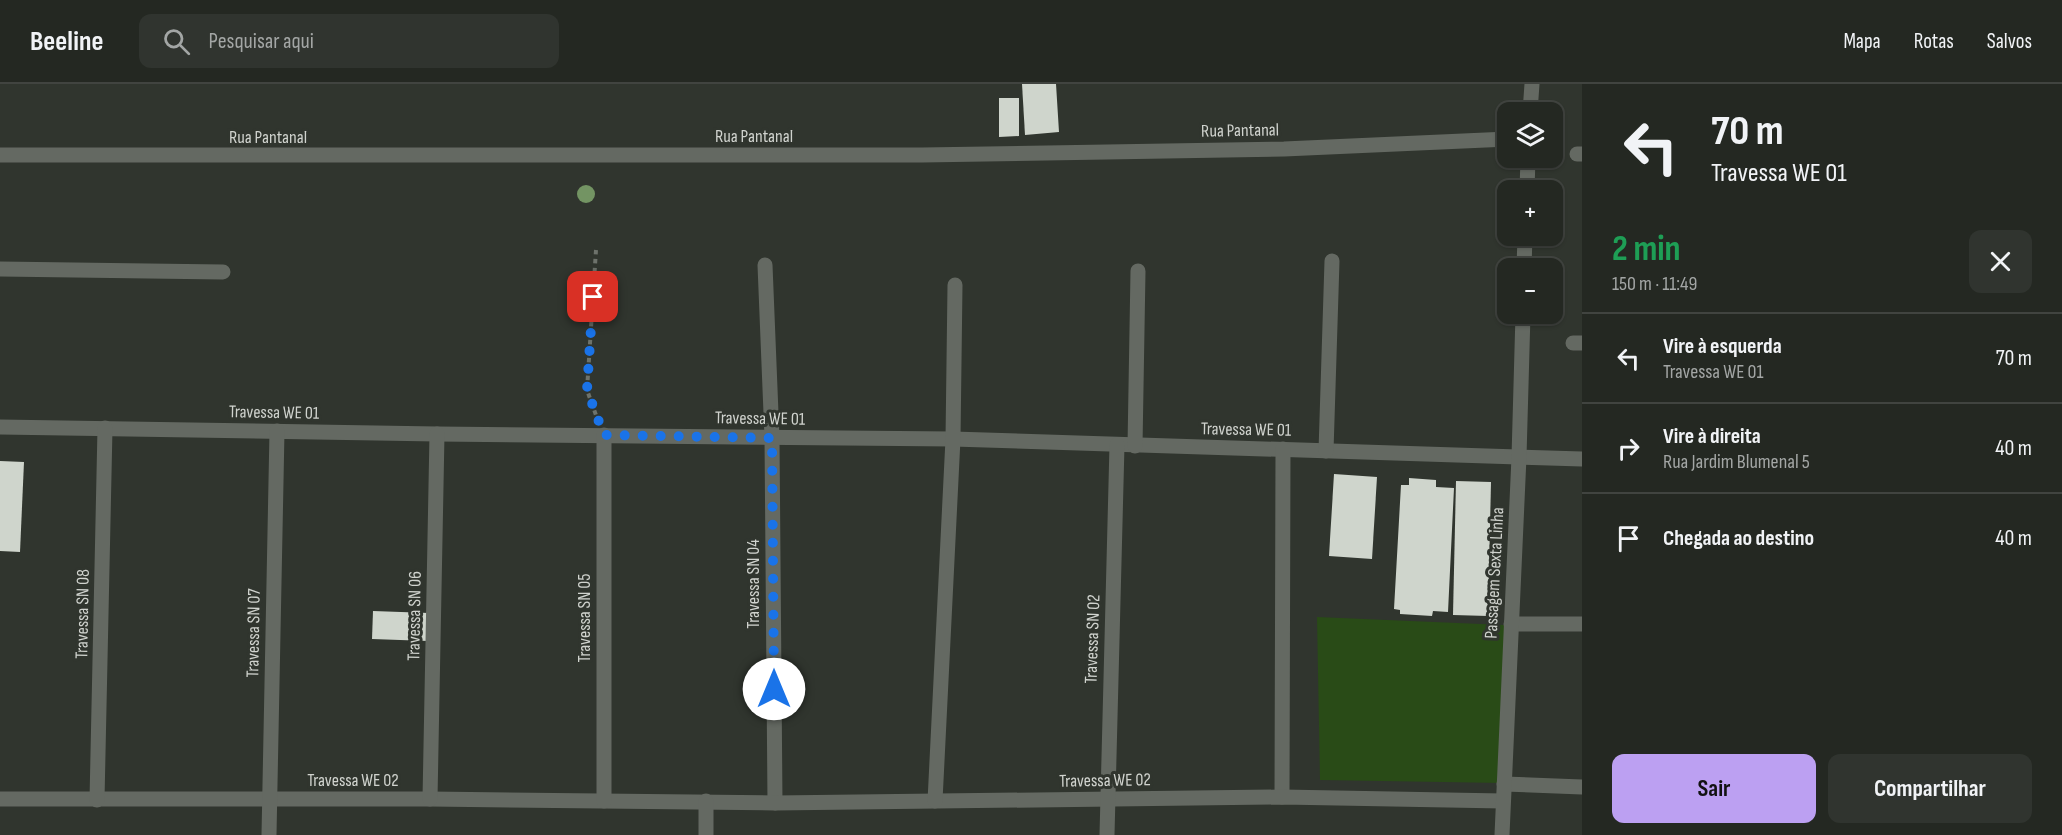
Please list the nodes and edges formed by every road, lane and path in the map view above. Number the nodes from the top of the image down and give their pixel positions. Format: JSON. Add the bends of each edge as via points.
{"nodes":[{"id":1,"x":1532,"y":84,"type":"edge"},
{"id":2,"x":1531,"y":102,"type":"edge"},
{"id":3,"x":1497,"y":139,"type":"edge"},
{"id":4,"x":0,"y":155,"type":"edge"},
{"id":5,"x":596,"y":250,"type":"dead end"},
{"id":6,"x":1332,"y":261,"type":"dead end"},
{"id":7,"x":765,"y":265,"type":"dead end"},
{"id":8,"x":0,"y":268,"type":"edge"},
{"id":9,"x":1138,"y":271,"type":"dead end"},
{"id":10,"x":223,"y":272,"type":"dead end"},
{"id":11,"x":956,"y":285,"type":"dead end"},
{"id":12,"x":1523,"y":324,"type":"edge"},
{"id":13,"x":0,"y":427,"type":"edge"},
{"id":14,"x":105,"y":428,"type":"junction"},
{"id":15,"x":277,"y":431,"type":"junction"},
{"id":16,"x":437,"y":434,"type":"junction"},
{"id":17,"x":604,"y":435,"type":"junction"},
{"id":18,"x":772,"y":438,"type":"junction"},
{"id":19,"x":953,"y":439,"type":"junction"},
{"id":20,"x":1117,"y":445,"type":"junction"},
{"id":21,"x":1135,"y":446,"type":"junction"},
{"id":22,"x":1283,"y":449,"type":"junction"},
{"id":23,"x":1326,"y":451,"type":"junction"},
{"id":24,"x":1519,"y":457,"type":"junction"},
{"id":25,"x":1582,"y":459,"type":"edge"},
{"id":26,"x":1511,"y":624,"type":"junction"},
{"id":27,"x":1582,"y":624,"type":"edge"},
{"id":28,"x":1504,"y":784,"type":"junction"},
{"id":29,"x":1582,"y":787,"type":"edge"},
{"id":30,"x":1282,"y":797,"type":"junction"},
{"id":31,"x":0,"y":799,"type":"edge"},
{"id":32,"x":430,"y":799,"type":"junction"},
{"id":33,"x":97,"y":800,"type":"junction"},
{"id":34,"x":270,"y":800,"type":"junction"},
{"id":35,"x":1107,"y":800,"type":"junction"},
{"id":36,"x":604,"y":801,"type":"junction"},
{"id":37,"x":706,"y":801,"type":"junction"},
{"id":38,"x":935,"y":801,"type":"junction"},
{"id":39,"x":1503,"y":801,"type":"junction"},
{"id":40,"x":775,"y":803,"type":"junction"},
{"id":41,"x":269,"y":835,"type":"edge"},
{"id":42,"x":706,"y":835,"type":"edge"},
{"id":43,"x":1107,"y":835,"type":"edge"},
{"id":44,"x":1502,"y":835,"type":"edge"}],
"edges":[{"from":1,"to":2,"type":"street"},
{"from":3,"to":4,"type":"street","name":"Rua Pantanal","via":[[1284,149],[910,155]]},
{"from":5,"to":17,"type":"path","via":[[587,390]]},
{"from":6,"to":23,"type":"street"},
{"from":7,"to":18,"type":"street","name":"Travessa SN 04"},
{"from":8,"to":10,"type":"street"},
{"from":9,"to":21,"type":"street"},
{"from":11,"to":19,"type":"street"},
{"from":12,"to":24,"type":"street","name":"Passagem Sexta Linha"},
{"from":13,"to":14,"type":"street","name":"Travessa WE 01"},
{"from":14,"to":15,"type":"street","name":"Travessa WE 01"},
{"from":14,"to":33,"type":"street","name":"Travessa SN 08"},
{"from":15,"to":16,"type":"street","name":"Travessa WE 01"},
{"from":15,"to":34,"type":"street","name":"Travessa SN 07"},
{"from":16,"to":17,"type":"street","name":"Travessa WE 01"},
{"from":16,"to":32,"type":"street","name":"Travessa SN 06"},
{"from":17,"to":18,"type":"street","name":"Travessa WE 01"},
{"from":17,"to":36,"type":"street","name":"Travessa SN 05"},
{"from":18,"to":19,"type":"street","name":"Travessa WE 01"},
{"from":18,"to":40,"type":"street","name":"Travessa SN 04"},
{"from":19,"to":20,"type":"street","name":"Travessa WE 01"},
{"from":19,"to":38,"type":"street"},
{"from":20,"to":21,"type":"street","name":"Travessa WE 01"},
{"from":20,"to":35,"type":"street","name":"Travessa SN 02"},
{"from":21,"to":22,"type":"street","name":"Travessa WE 01"},
{"from":22,"to":23,"type":"street","name":"Travessa WE 01"},
{"from":22,"to":30,"type":"street"},
{"from":23,"to":24,"type":"street","name":"Travessa WE 01"},
{"from":24,"to":25,"type":"street","name":"Travessa WE 01"},
{"from":24,"to":26,"type":"street","name":"Passagem Sexta Linha"},
{"from":26,"to":27,"type":"street"},
{"from":26,"to":28,"type":"street","name":"Passagem Sexta Linha"},
{"from":28,"to":29,"type":"street"},
{"from":28,"to":39,"type":"street","name":"Passagem Sexta Linha"},
{"from":30,"to":35,"type":"street","name":"Travessa WE 02"},
{"from":30,"to":39,"type":"street","name":"Travessa WE 02"},
{"from":31,"to":33,"type":"street","name":"Travessa WE 02"},
{"from":32,"to":34,"type":"street","name":"Travessa WE 02"},
{"from":32,"to":36,"type":"street","name":"Travessa WE 02"},
{"from":33,"to":34,"type":"street","name":"Travessa WE 02"},
{"from":34,"to":41,"type":"street","name":"Travessa SN 07"},
{"from":35,"to":38,"type":"street","name":"Travessa WE 02"},
{"from":35,"to":43,"type":"street","name":"Travessa SN 02"},
{"from":36,"to":37,"type":"street","name":"Travessa WE 02"},
{"from":37,"to":40,"type":"street","name":"Travessa WE 02"},
{"from":37,"to":42,"type":"street"},
{"from":38,"to":40,"type":"street","name":"Travessa WE 02"},
{"from":39,"to":44,"type":"street","name":"Passagem Sexta Linha"}]}
